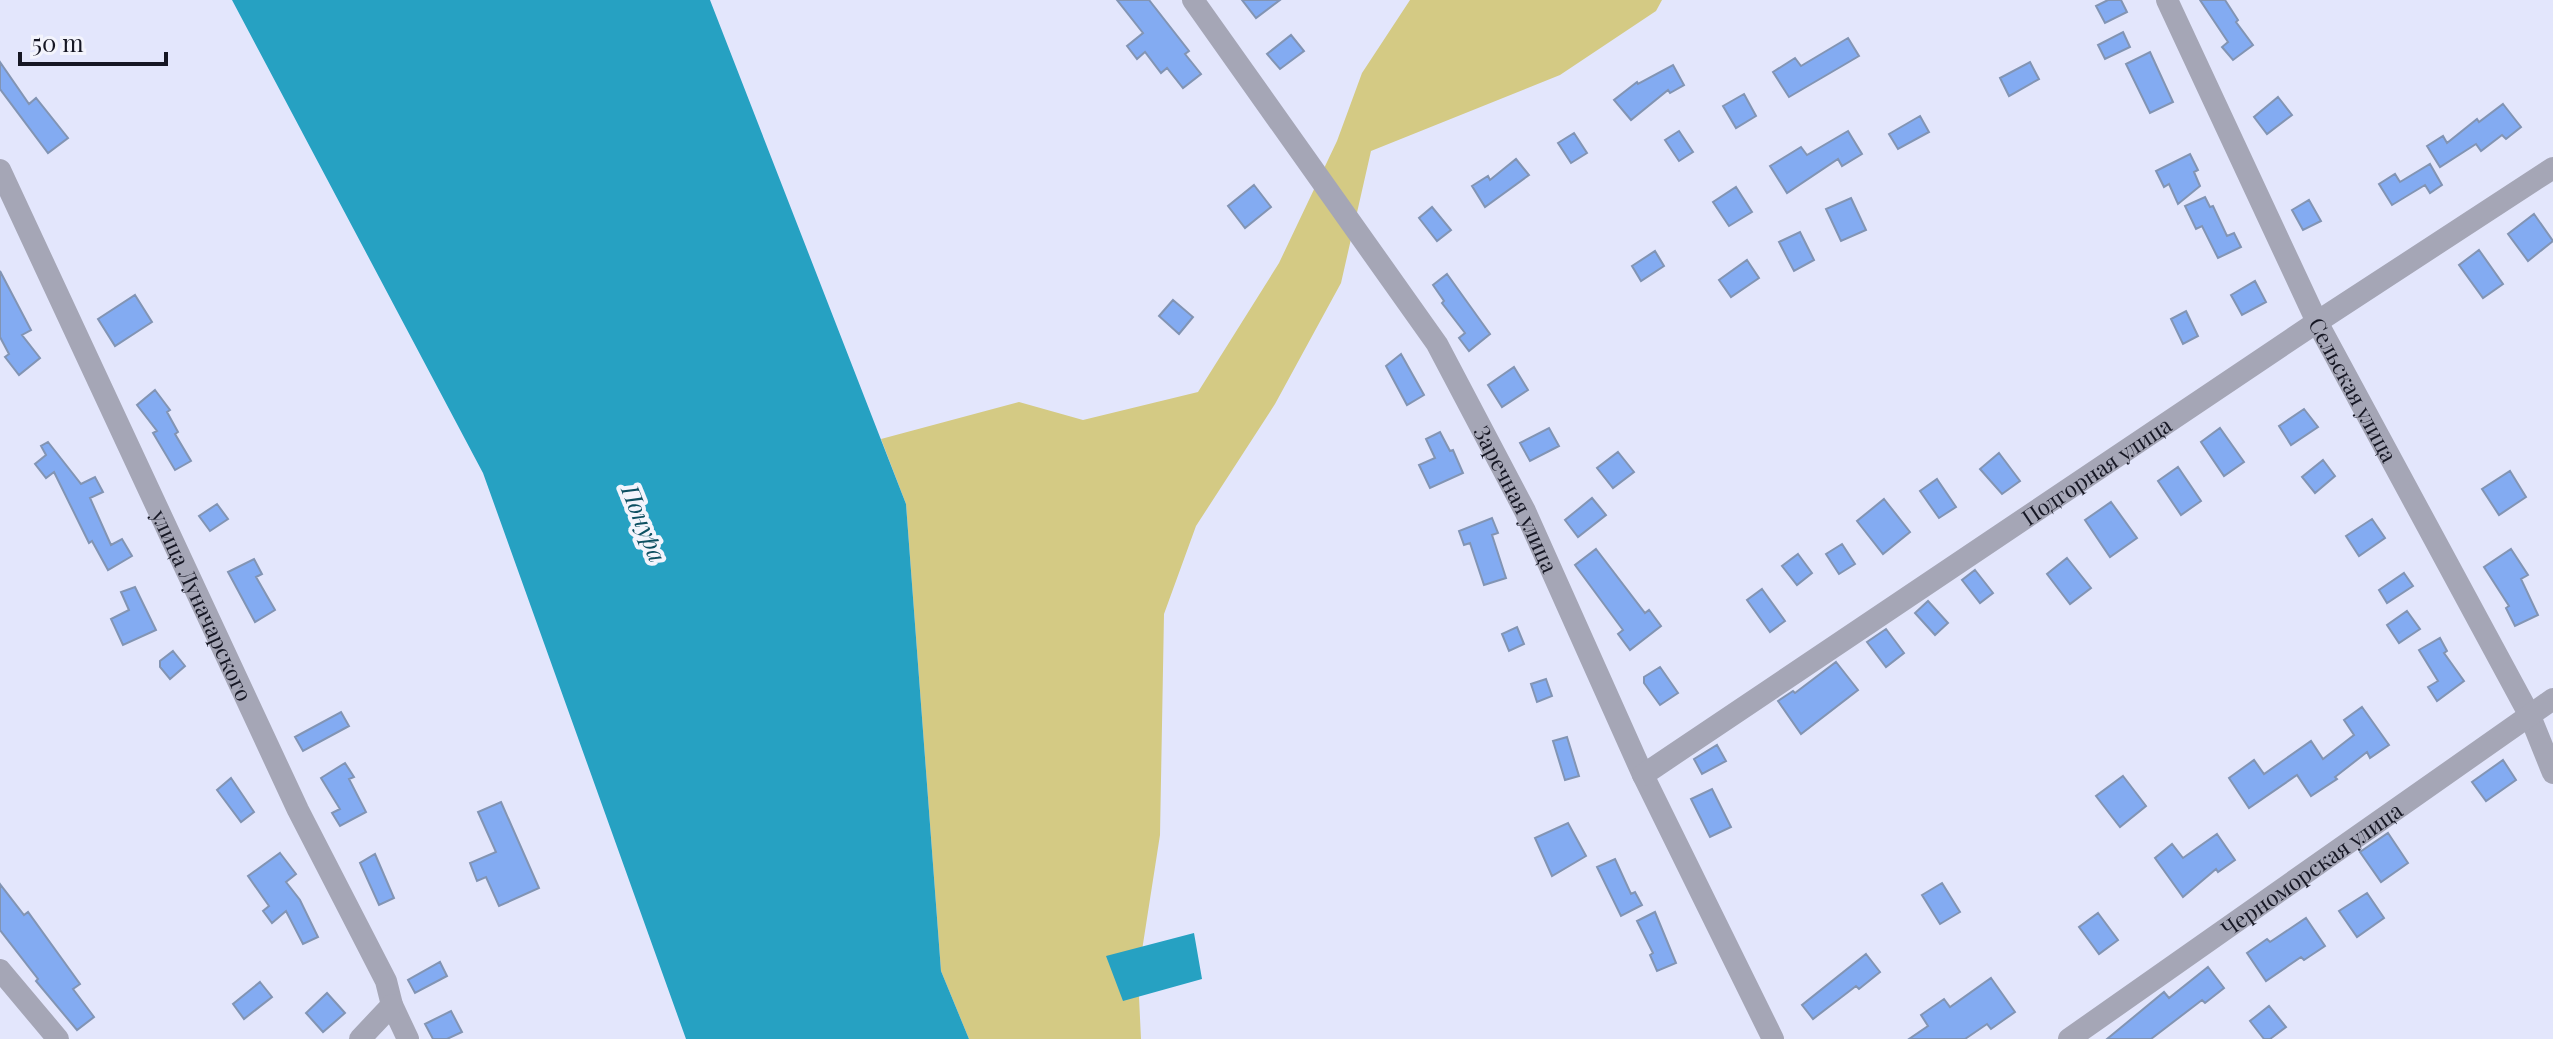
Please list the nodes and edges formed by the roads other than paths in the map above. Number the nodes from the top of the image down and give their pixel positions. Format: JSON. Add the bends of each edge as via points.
{"nodes":[{"id":1,"x":1193,"y":0,"type":"edge"},
{"id":2,"x":2167,"y":0,"type":"edge"},
{"id":3,"x":2553,"y":168,"type":"edge"},
{"id":4,"x":0,"y":170,"type":"edge"},
{"id":5,"x":2317,"y":322,"type":"junction"},
{"id":6,"x":2553,"y":699,"type":"edge"},
{"id":7,"x":2530,"y":716,"type":"junction"},
{"id":8,"x":2553,"y":773,"type":"edge"},
{"id":9,"x":1643,"y":775,"type":"junction"},
{"id":10,"x":0,"y":970,"type":"edge"},
{"id":11,"x":392,"y":1005,"type":"junction"},
{"id":12,"x":58,"y":1039,"type":"edge"},
{"id":13,"x":360,"y":1039,"type":"edge"},
{"id":14,"x":408,"y":1039,"type":"edge"},
{"id":15,"x":1773,"y":1039,"type":"edge"},
{"id":16,"x":2069,"y":1039,"type":"edge"}],
"edges":[{"from":1,"to":9,"type":"street","name":"Заречная улица","via":[[1437,344],[1525,511]]},
{"from":2,"to":5,"type":"street","name":"Сельская улица"},
{"from":3,"to":5,"type":"street","name":"Подгорная улица"},
{"from":4,"to":11,"type":"street","name":"улица Луначарского","via":[[291,795],[386,981]]},
{"from":5,"to":7,"type":"street","name":"Сельская улица"},
{"from":5,"to":9,"type":"street","name":"Подгорная улица"},
{"from":6,"to":7,"type":"street","name":"Черноморская улица"},
{"from":7,"to":8,"type":"street","name":"Сельская улица"},
{"from":7,"to":16,"type":"street","name":"Черноморская улица"},
{"from":9,"to":15,"type":"street","name":"Заречная улица"},
{"from":10,"to":12,"type":"street"},
{"from":11,"to":13,"type":"street"},
{"from":11,"to":14,"type":"street","name":"улица Луначарского"}]}
